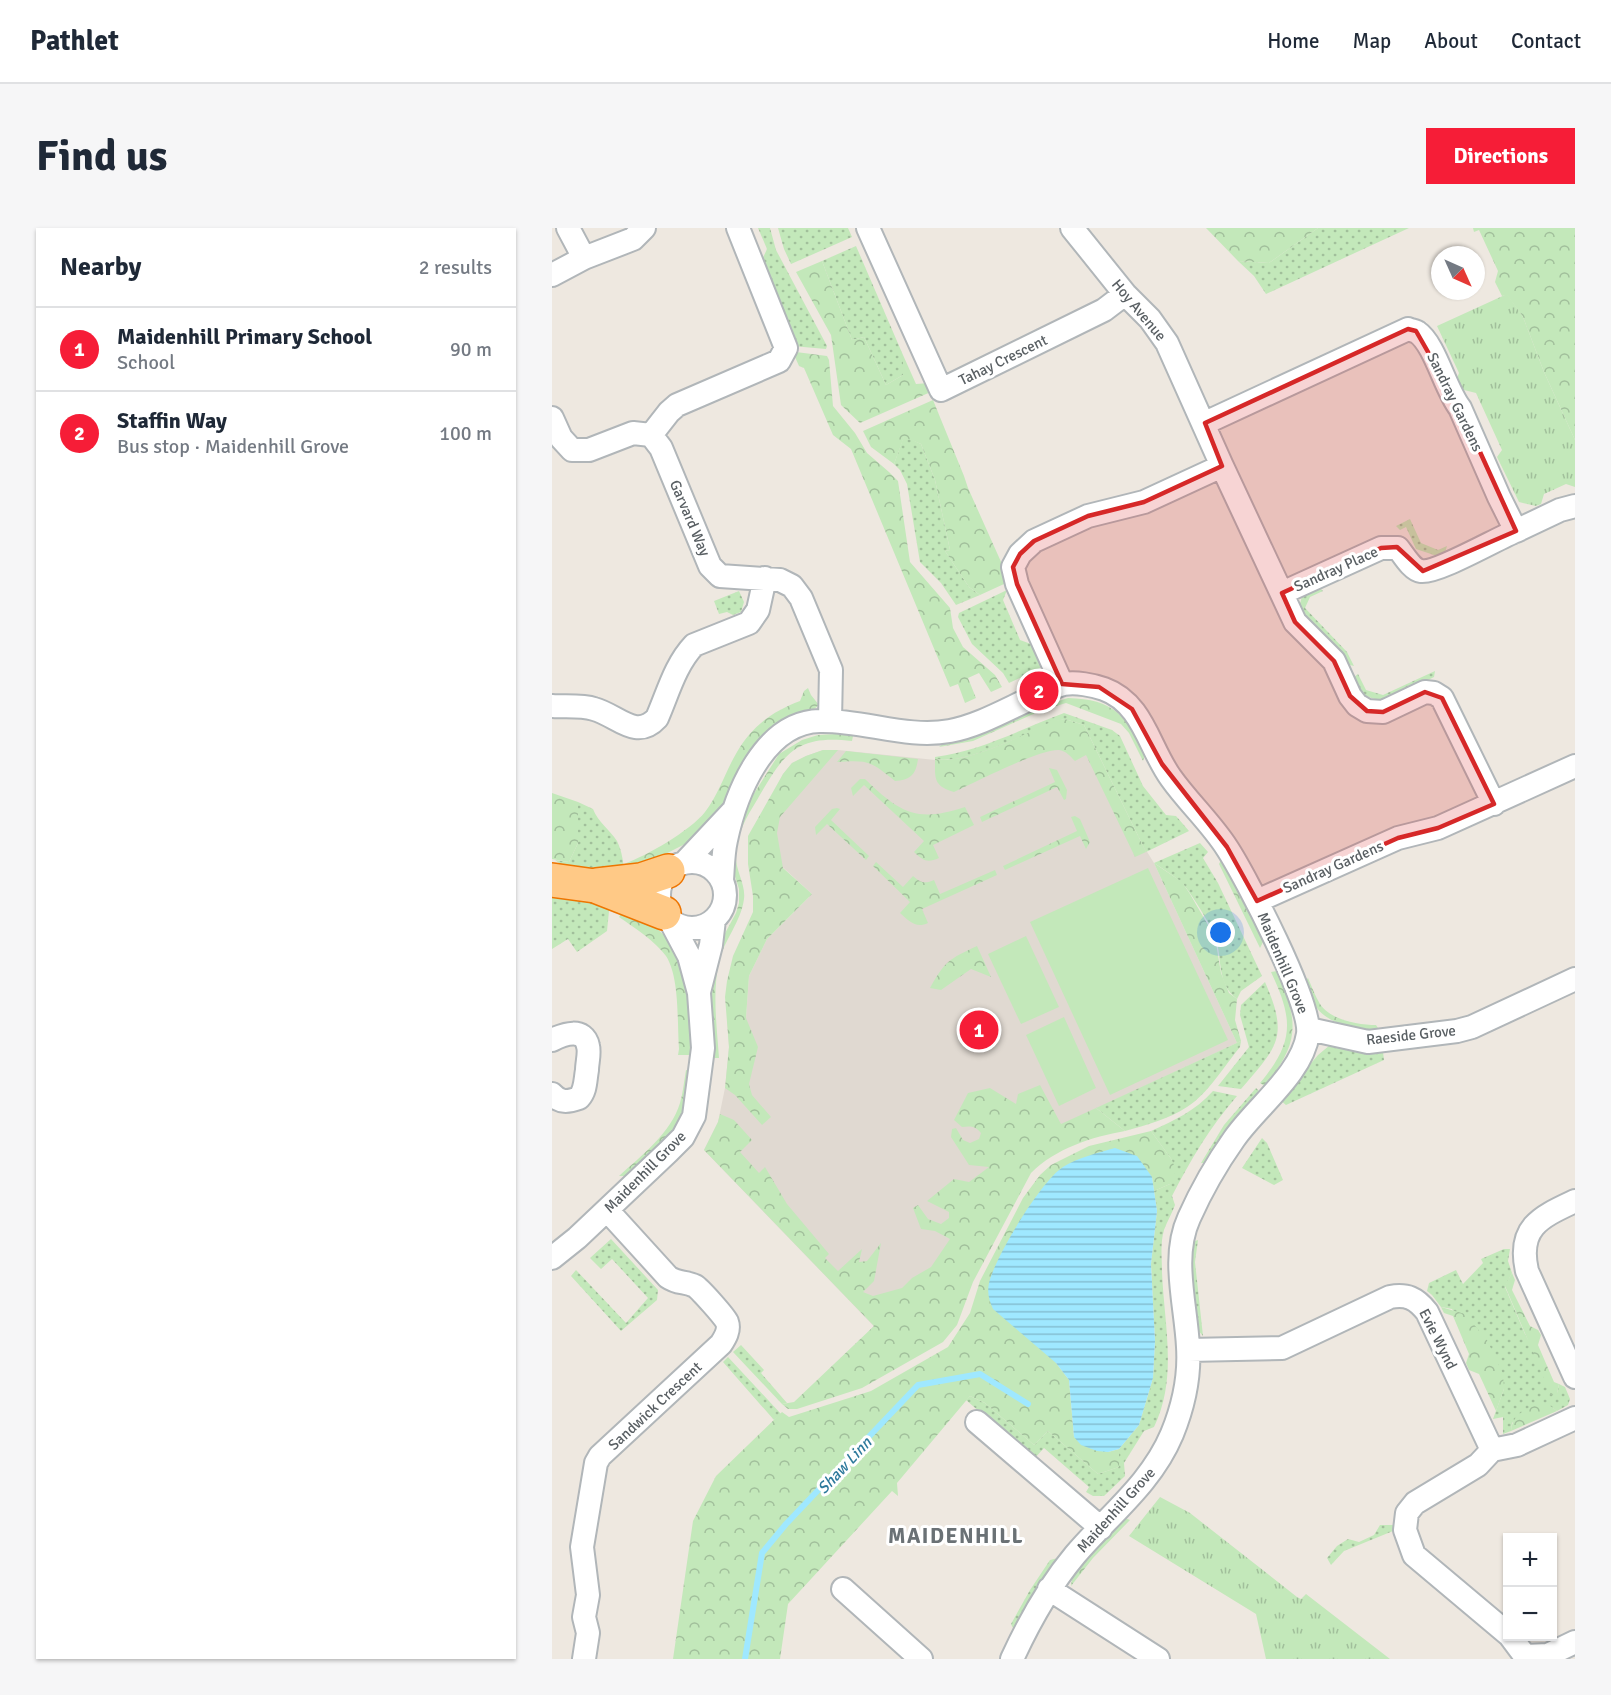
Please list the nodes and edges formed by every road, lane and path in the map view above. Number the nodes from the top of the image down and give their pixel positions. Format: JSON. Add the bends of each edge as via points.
{"nodes":[{"id":1,"x":568,"y":228,"type":"edge"},
{"id":2,"x":644,"y":228,"type":"edge"},
{"id":3,"x":738,"y":228,"type":"edge"},
{"id":4,"x":868,"y":228,"type":"edge"},
{"id":5,"x":1072,"y":228,"type":"edge"},
{"id":6,"x":584,"y":258,"type":"junction"},
{"id":7,"x":552,"y":275,"type":"edge"},
{"id":8,"x":1125,"y":294,"type":"junction"},
{"id":9,"x":552,"y":419,"type":"edge"},
{"id":10,"x":1205,"y":423,"type":"junction"},
{"id":11,"x":651,"y":435,"type":"junction"},
{"id":12,"x":1222,"y":466,"type":"junction"},
{"id":13,"x":1575,"y":506,"type":"edge"},
{"id":14,"x":1516,"y":531,"type":"junction"},
{"id":15,"x":765,"y":578,"type":"junction"},
{"id":16,"x":1282,"y":593,"type":"junction"},
{"id":17,"x":1062,"y":684,"type":"junction"},
{"id":18,"x":552,"y":706,"type":"edge"},
{"id":19,"x":830,"y":721,"type":"junction"},
{"id":20,"x":1575,"y":766,"type":"edge"},
{"id":21,"x":1494,"y":804,"type":"junction"},
{"id":22,"x":735,"y":809,"type":"junction"},
{"id":23,"x":677,"y":866,"type":"junction"},
{"id":24,"x":552,"y":880,"type":"edge"},
{"id":25,"x":722,"y":880,"type":"junction"},
{"id":26,"x":595,"y":886,"type":"junction"},
{"id":27,"x":1257,"y":901,"type":"junction"},
{"id":28,"x":667,"y":917,"type":"junction"},
{"id":29,"x":714,"y":920,"type":"junction"},
{"id":30,"x":1575,"y":979,"type":"edge"},
{"id":31,"x":699,"y":993,"type":"junction"},
{"id":32,"x":1309,"y":1029,"type":"junction"},
{"id":33,"x":552,"y":1040,"type":"edge"},
{"id":34,"x":552,"y":1094,"type":"edge"},
{"id":35,"x":1575,"y":1201,"type":"edge"},
{"id":36,"x":607,"y":1210,"type":"junction"},
{"id":37,"x":552,"y":1258,"type":"edge"},
{"id":38,"x":1189,"y":1350,"type":"junction"},
{"id":39,"x":1575,"y":1377,"type":"edge"},
{"id":40,"x":1575,"y":1418,"type":"edge"},
{"id":41,"x":977,"y":1422,"type":"dead end"},
{"id":42,"x":1491,"y":1450,"type":"junction"},
{"id":43,"x":1101,"y":1528,"type":"junction"},
{"id":44,"x":843,"y":1589,"type":"dead end"},
{"id":45,"x":1049,"y":1589,"type":"junction"},
{"id":46,"x":1503,"y":1630,"type":"edge"},
{"id":47,"x":1514,"y":1641,"type":"edge"},
{"id":48,"x":1575,"y":1642,"type":"edge"},
{"id":49,"x":914,"y":1657,"type":"edge"},
{"id":50,"x":584,"y":1659,"type":"edge"},
{"id":51,"x":1012,"y":1659,"type":"edge"},
{"id":52,"x":1158,"y":1659,"type":"edge"}],
"edges":[{"from":1,"to":6,"type":"street"},
{"from":2,"to":6,"type":"street","via":[[633,238]]},
{"from":3,"to":11,"type":"street","via":[[786,348],[779,361],[677,405]]},
{"from":4,"to":8,"type":"street","name":"Tahay Crescent","via":[[941,390],[1104,310]]},
{"from":5,"to":8,"type":"street","name":"Hoy Avenue"},
{"from":6,"to":7,"type":"street"},
{"from":8,"to":10,"type":"street","name":"Hoy Avenue","via":[[1167,343]]},
{"from":9,"to":11,"type":"street","via":[[561,438],[573,450],[589,450],[633,433]]},
{"from":10,"to":12,"type":"street","name":"Hoy Avenue"},
{"from":10,"to":14,"type":"street","name":"Sandray Gardens","via":[[1408,329],[1416,331],[1428,345],[1460,408]]},
{"from":11,"to":15,"type":"street","name":"Garvard Way","via":[[661,448],[710,566],[720,576]]},
{"from":12,"to":16,"type":"street","name":"Hoy Avenue"},
{"from":12,"to":17,"type":"street","via":[[1144,502],[1088,516],[1034,541],[1020,554],[1013,567],[1017,584]]},
{"from":13,"to":14,"type":"street"},
{"from":14,"to":16,"type":"street","name":"Sandray Place","via":[[1447,564],[1423,571],[1415,568],[1398,548],[1381,548]]},
{"from":15,"to":18,"type":"street","via":[[758,610],[749,623],[688,651],[657,717],[646,727],[634,728],[593,709]]},
{"from":15,"to":19,"type":"street","name":"Garvard Way","via":[[787,582],[801,598],[831,670]]},
{"from":16,"to":21,"type":"street","name":"Hoy Avenue","via":[[1295,622],[1334,661],[1350,696],[1362,708],[1383,712],[1425,692],[1442,698]]},
{"from":17,"to":19,"type":"street","name":"Maidenhill Grove","via":[[950,731],[903,731]]},
{"from":17,"to":27,"type":"street","name":"Maidenhill Grove","via":[[1099,687],[1123,699],[1132,709],[1162,764],[1227,847]]},
{"from":19,"to":22,"type":"street","name":"Maidenhill Grove","via":[[817,720],[784,731],[764,750]]},
{"from":20,"to":21,"type":"street","name":"Sandray Gardens"},
{"from":21,"to":27,"type":"street","name":"Sandray Gardens","via":[[1438,828],[1398,838]]},
{"from":22,"to":23,"type":"street","name":"Maidenhill Grove"},
{"from":22,"to":25,"type":"street","name":"Maidenhill Grove","via":[[726,841]]},
{"from":23,"to":25,"type":"street","via":[[697,861],[716,871]]},
{"from":23,"to":26,"type":"highway","via":[[641,880]]},
{"from":23,"to":28,"type":"street","via":[[661,880],[658,891]]},
{"from":24,"to":26,"type":"highway"},
{"from":25,"to":29,"type":"street","via":[[725,901]]},
{"from":26,"to":28,"type":"highway"},
{"from":27,"to":32,"type":"street","name":"Maidenhill Grove","via":[[1304,1005]]},
{"from":28,"to":29,"type":"street","via":[[682,927],[693,928]]},
{"from":28,"to":31,"type":"street","name":"Maidenhill Grove","via":[[689,956]]},
{"from":29,"to":31,"type":"street","name":"Maidenhill Grove"},
{"from":30,"to":32,"type":"street","name":"Raeside Grove","via":[[1457,1031],[1368,1042]]},
{"from":31,"to":36,"type":"street","name":"Maidenhill Grove","via":[[703,1048],[694,1116],[683,1137]]},
{"from":32,"to":38,"type":"street","name":"Maidenhill Grove","via":[[1303,1054],[1234,1139],[1187,1222],[1182,1243],[1182,1281]]},
{"from":33,"to":34,"type":"street","via":[[573,1033],[583,1037],[589,1048],[584,1090],[579,1098],[561,1101]]},
{"from":35,"to":39,"type":"street","via":[[1538,1220],[1531,1229],[1524,1258]]},
{"from":36,"to":37,"type":"street","name":"Maidenhill Grove"},
{"from":36,"to":50,"type":"street","name":"Sandwick Crescent","via":[[668,1277],[700,1291],[727,1322],[727,1333],[721,1344],[596,1463],[582,1547],[588,1595]]},
{"from":38,"to":42,"type":"street","name":"Evie Wynd","via":[[1282,1348],[1390,1297],[1411,1297],[1426,1312]]},
{"from":38,"to":43,"type":"street","name":"Maidenhill Grove","via":[[1187,1388],[1172,1434],[1135,1493]]},
{"from":40,"to":42,"type":"street","via":[[1517,1446]]},
{"from":41,"to":43,"type":"street"},
{"from":42,"to":46,"type":"street","via":[[1478,1466],[1415,1503],[1407,1513],[1405,1530],[1414,1555]]},
{"from":43,"to":45,"type":"street","name":"Maidenhill Grove"},
{"from":44,"to":49,"type":"street"},
{"from":45,"to":51,"type":"street","name":"Maidenhill Grove"},
{"from":45,"to":52,"type":"street"},
{"from":47,"to":48,"type":"street","via":[[1526,1656],[1548,1655]]}]}
